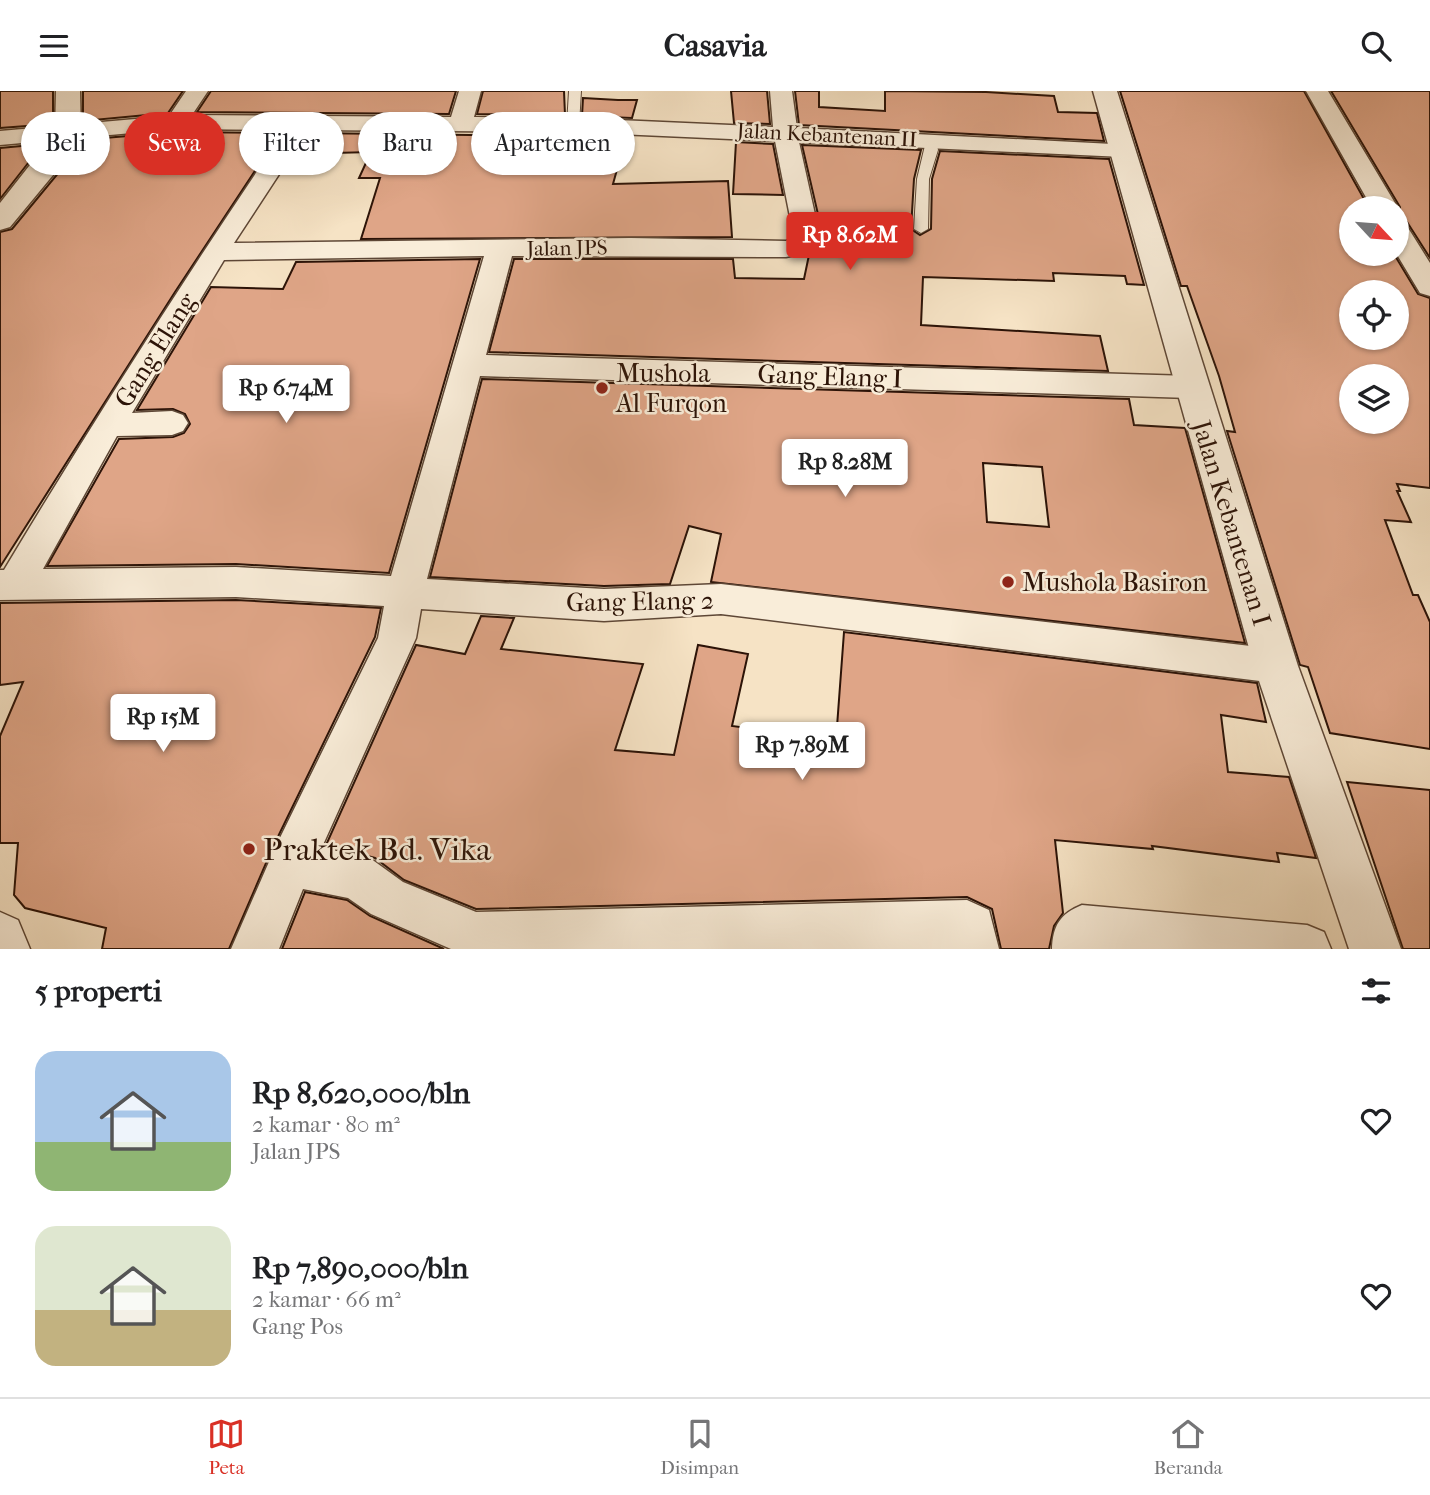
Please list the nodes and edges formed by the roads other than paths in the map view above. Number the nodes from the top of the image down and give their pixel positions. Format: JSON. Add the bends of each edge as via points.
{"nodes":[{"id":1,"x":68,"y":91,"type":"edge"},
{"id":2,"x":197,"y":91,"type":"edge"},
{"id":3,"x":470,"y":91,"type":"edge"},
{"id":4,"x":575,"y":91,"type":"edge"},
{"id":5,"x":781,"y":91,"type":"edge"},
{"id":6,"x":1105,"y":91,"type":"edge"},
{"id":7,"x":1317,"y":91,"type":"edge"},
{"id":8,"x":68,"y":112,"type":"edge"},
{"id":9,"x":183,"y":112,"type":"edge"},
{"id":10,"x":574,"y":112,"type":"edge"},
{"id":11,"x":344,"y":123,"type":"edge"},
{"id":12,"x":460,"y":124,"type":"junction"},
{"id":13,"x":471,"y":124,"type":"edge"},
{"id":14,"x":635,"y":127,"type":"edge"},
{"id":15,"x":786,"y":133,"type":"junction"},
{"id":16,"x":21,"y":136,"type":"edge"},
{"id":17,"x":0,"y":138,"type":"edge"},
{"id":18,"x":931,"y":140,"type":"junction"},
{"id":19,"x":1124,"y":150,"type":"junction"},
{"id":20,"x":38,"y":175,"type":"edge"},
{"id":21,"x":267,"y":175,"type":"edge"},
{"id":22,"x":1377,"y":196,"type":"edge"},
{"id":23,"x":0,"y":221,"type":"edge"},
{"id":24,"x":921,"y":229,"type":"dead end"},
{"id":25,"x":500,"y":249,"type":"junction"},
{"id":26,"x":1409,"y":251,"type":"edge"},
{"id":27,"x":215,"y":252,"type":"junction"},
{"id":28,"x":1430,"y":287,"type":"edge"},
{"id":29,"x":470,"y":365,"type":"junction"},
{"id":30,"x":1190,"y":387,"type":"junction"},
{"id":31,"x":172,"y":423,"type":"dead end"},
{"id":32,"x":107,"y":425,"type":"junction"},
{"id":33,"x":8,"y":584,"type":"edge"},
{"id":34,"x":405,"y":593,"type":"junction"},
{"id":35,"x":1276,"y":666,"type":"junction"},
{"id":36,"x":291,"y":865,"type":"junction"},
{"id":37,"x":0,"y":937,"type":"edge"},
{"id":38,"x":4,"y":949,"type":"edge"},
{"id":39,"x":255,"y":949,"type":"edge"},
{"id":40,"x":975,"y":949,"type":"edge"},
{"id":41,"x":1076,"y":949,"type":"edge"},
{"id":42,"x":1307,"y":949,"type":"edge"},
{"id":43,"x":1376,"y":949,"type":"edge"}],
"edges":[{"from":1,"to":8,"type":"street"},
{"from":2,"to":9,"type":"street"},
{"from":3,"to":12,"type":"street"},
{"from":4,"to":10,"type":"lane"},
{"from":5,"to":15,"type":"street"},
{"from":6,"to":19,"type":"street","name":"Jalan Kebantenan I"},
{"from":7,"to":22,"type":"street"},
{"from":11,"to":12,"type":"street","name":"Jalan Kebantenan II"},
{"from":12,"to":13,"type":"street","name":"Jalan Kebantenan II"},
{"from":14,"to":15,"type":"street","name":"Jalan Kebantenan II"},
{"from":15,"to":18,"type":"street","name":"Jalan Kebantenan II"},
{"from":15,"to":25,"type":"street","name":"Jalan JPS","via":[[807,237],[801,246]]},
{"from":16,"to":17,"type":"street","name":"Jalan Kebantenan II"},
{"from":18,"to":19,"type":"street","name":"Jalan Kebantenan II"},
{"from":18,"to":24,"type":"lane","via":[[923,179]]},
{"from":19,"to":30,"type":"street","name":"Jalan Kebantenan I"},
{"from":20,"to":23,"type":"street"},
{"from":21,"to":27,"type":"street","name":"Gang Elang"},
{"from":25,"to":27,"type":"street","name":"Jalan JPS"},
{"from":25,"to":29,"type":"street"},
{"from":26,"to":28,"type":"street"},
{"from":27,"to":32,"type":"street","name":"Gang Elang"},
{"from":29,"to":30,"type":"street","name":"Gang Elang I"},
{"from":29,"to":34,"type":"street"},
{"from":30,"to":35,"type":"street","name":"Jalan Kebantenan I"},
{"from":31,"to":32,"type":"street"},
{"from":32,"to":33,"type":"street","name":"Gang Elang"},
{"from":33,"to":34,"type":"street","name":"Gang Elang 2","via":[[236,582]]},
{"from":34,"to":35,"type":"street","name":"Gang Elang 2","via":[[604,605],[722,599]]},
{"from":34,"to":36,"type":"street","via":[[397,638]]},
{"from":35,"to":43,"type":"street","name":"Jalan Kebantenan I"},
{"from":36,"to":39,"type":"street"},
{"from":36,"to":40,"type":"street","via":[[358,877],[387,898],[476,936],[967,923],[972,927]]},
{"from":37,"to":38,"type":"street"},
{"from":41,"to":42,"type":"street","via":[[1076,935],[1082,928]]}]}
